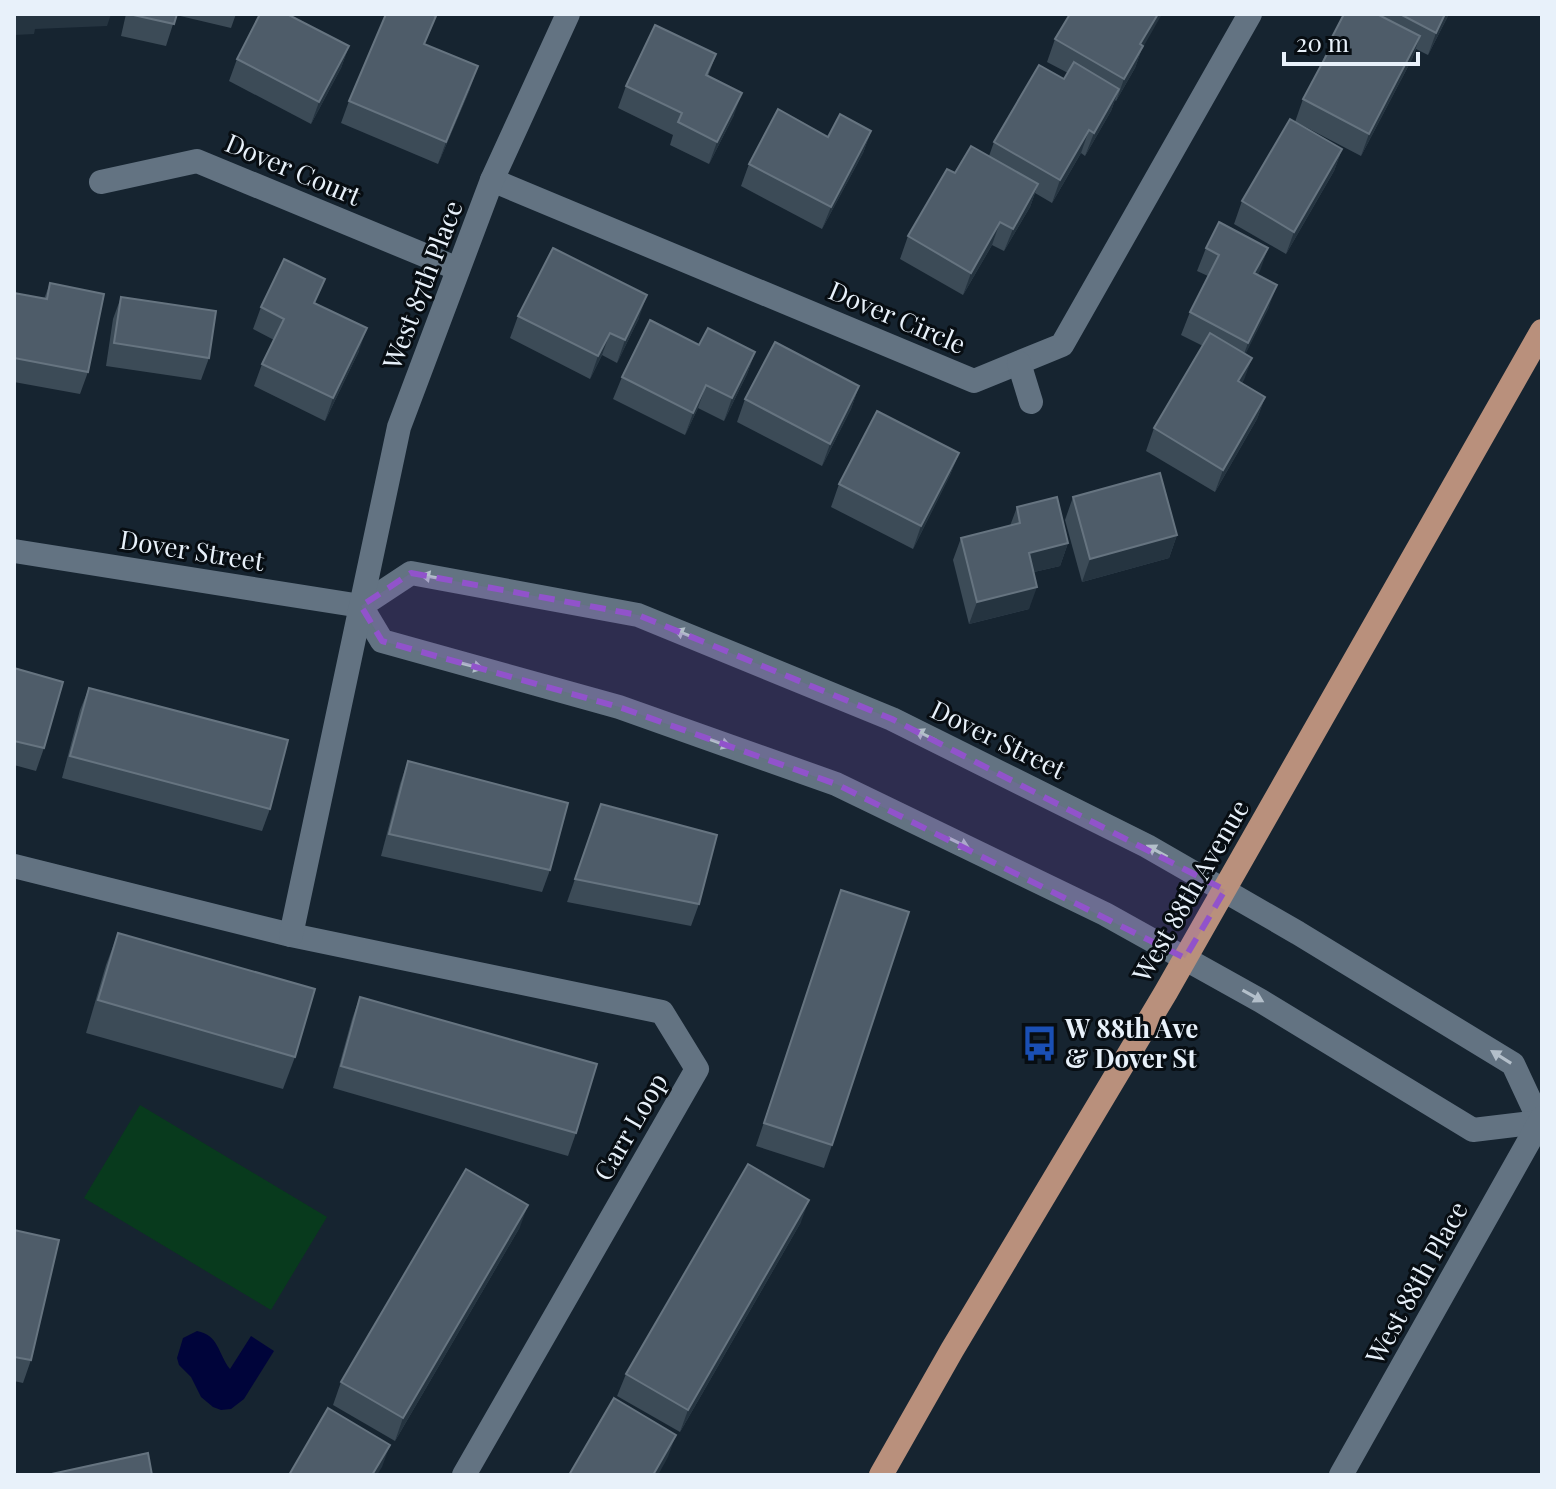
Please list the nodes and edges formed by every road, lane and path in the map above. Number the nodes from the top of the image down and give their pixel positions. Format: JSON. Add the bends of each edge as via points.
{"nodes":[{"id":1,"x":568,"y":14,"type":"edge"},
{"id":2,"x":1250,"y":14,"type":"edge"},
{"id":3,"x":492,"y":180,"type":"junction"},
{"id":4,"x":101,"y":182,"type":"dead end"},
{"id":5,"x":458,"y":269,"type":"junction"},
{"id":6,"x":1542,"y":331,"type":"edge"},
{"id":7,"x":1019,"y":363,"type":"junction"},
{"id":8,"x":1031,"y":402,"type":"dead end"},
{"id":9,"x":14,"y":551,"type":"edge"},
{"id":10,"x":363,"y":596,"type":"junction"},
{"id":11,"x":14,"y":866,"type":"edge"},
{"id":12,"x":1225,"y":890,"type":"junction"},
{"id":13,"x":291,"y":935,"type":"junction"},
{"id":14,"x":1185,"y":958,"type":"junction"},
{"id":15,"x":1541,"y":1121,"type":"edge"},
{"id":16,"x":464,"y":1475,"type":"edge"},
{"id":17,"x":881,"y":1475,"type":"edge"},
{"id":18,"x":1341,"y":1475,"type":"edge"}],
"edges":[{"from":1,"to":3,"type":"street","name":"West 87th Place"},
{"from":2,"to":7,"type":"street","name":"Dover Circle","via":[[1062,345]]},
{"from":3,"to":5,"type":"street","name":"West 87th Place"},
{"from":3,"to":7,"type":"street","name":"Dover Circle","via":[[974,381]]},
{"from":4,"to":5,"type":"street","name":"Dover Court","via":[[197,161]]},
{"from":5,"to":10,"type":"street","name":"West 87th Place","via":[[399,427]]},
{"from":6,"to":12,"type":"main road","name":"West 88th Avenue"},
{"from":7,"to":8,"type":"street"},
{"from":9,"to":10,"type":"street","name":"Dover Street"},
{"from":12,"to":10,"type":"street","name":"Dover Street","one_way":true,"via":[[892,719],[638,615],[411,573]]},
{"from":10,"to":13,"type":"street"},
{"from":10,"to":14,"type":"street","one_way":true,"via":[[382,641],[619,707],[836,784],[1092,907]]},
{"from":11,"to":13,"type":"street","name":"Carr Loop"},
{"from":12,"to":14,"type":"main road","name":"West 88th Avenue"},
{"from":15,"to":12,"type":"street","name":"Dover Street","one_way":true,"via":[[1513,1064]]},
{"from":13,"to":16,"type":"street","name":"Carr Loop","via":[[662,1012],[697,1069]]},
{"from":14,"to":15,"type":"street","one_way":true,"via":[[1473,1130]]},
{"from":14,"to":17,"type":"main road","name":"West 88th Avenue"},
{"from":15,"to":18,"type":"street","name":"West 88th Place"}]}
